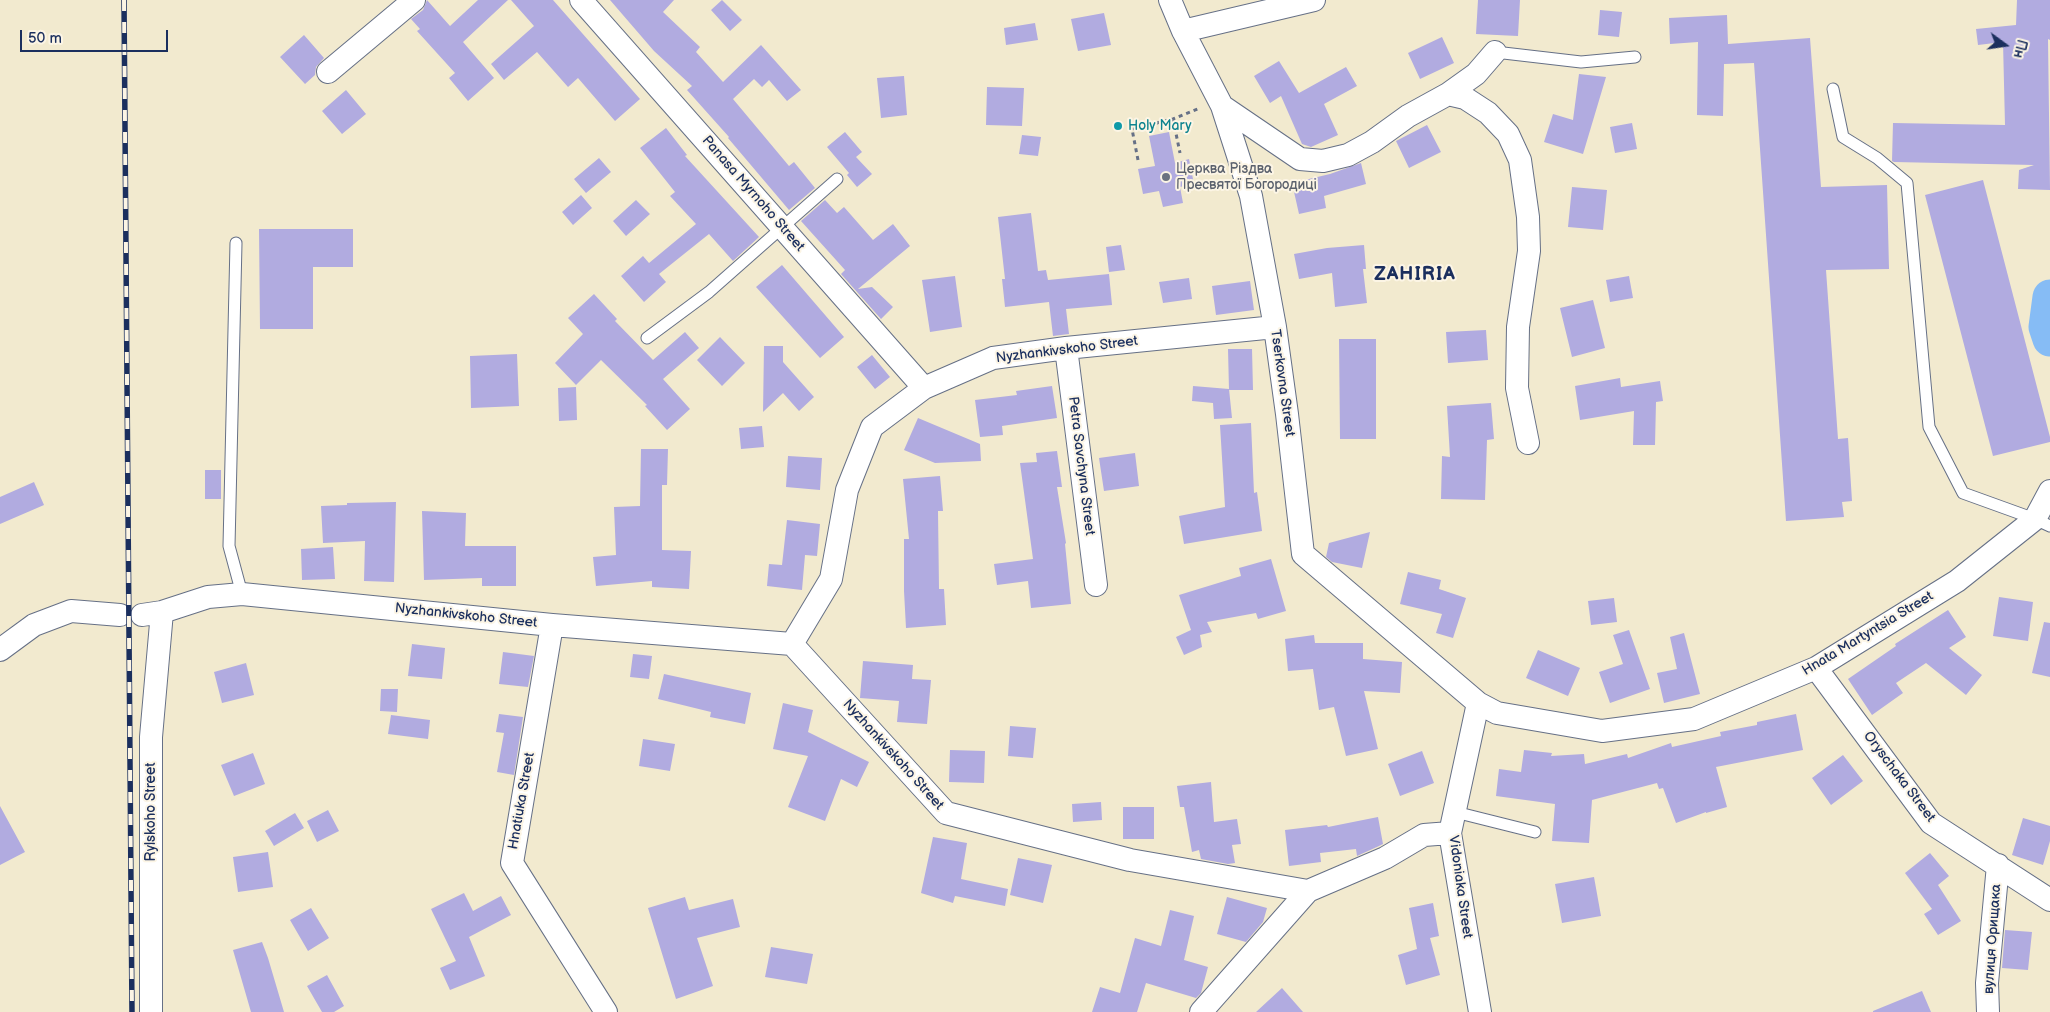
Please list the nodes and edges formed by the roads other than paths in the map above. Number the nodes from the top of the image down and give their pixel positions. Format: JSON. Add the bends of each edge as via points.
{"nodes":[{"id":1,"x":414,"y":0,"type":"edge"},
{"id":2,"x":581,"y":0,"type":"edge"},
{"id":3,"x":1170,"y":0,"type":"edge"},
{"id":4,"x":1314,"y":0,"type":"edge"},
{"id":5,"x":1183,"y":30,"type":"junction"},
{"id":6,"x":1496,"y":52,"type":"joint"},
{"id":7,"x":1635,"y":57,"type":"dead end"},
{"id":8,"x":328,"y":72,"type":"dead end"},
{"id":9,"x":1834,"y":89,"type":"dead end"},
{"id":10,"x":1448,"y":94,"type":"junction"},
{"id":11,"x":1220,"y":103,"type":"junction"},
{"id":12,"x":837,"y":179,"type":"dead end"},
{"id":13,"x":783,"y":228,"type":"junction"},
{"id":14,"x":236,"y":243,"type":"dead end"},
{"id":15,"x":1275,"y":327,"type":"junction"},
{"id":16,"x":646,"y":338,"type":"dead end"},
{"id":17,"x":1066,"y":348,"type":"junction"},
{"id":18,"x":924,"y":388,"type":"junction"},
{"id":19,"x":1528,"y":443,"type":"dead end"},
{"id":20,"x":2050,"y":491,"type":"edge"},
{"id":21,"x":2042,"y":522,"type":"edge"},
{"id":22,"x":1096,"y":585,"type":"dead end"},
{"id":23,"x":242,"y":594,"type":"junction"},
{"id":24,"x":141,"y":614,"type":"junction"},
{"id":25,"x":552,"y":624,"type":"junction"},
{"id":26,"x":792,"y":644,"type":"junction"},
{"id":27,"x":0,"y":650,"type":"edge"},
{"id":28,"x":1816,"y":668,"type":"junction"},
{"id":29,"x":1478,"y":703,"type":"junction"},
{"id":30,"x":1453,"y":822,"type":"junction"},
{"id":31,"x":1536,"y":832,"type":"dead end"},
{"id":32,"x":1998,"y":865,"type":"junction"},
{"id":33,"x":1308,"y":891,"type":"junction"},
{"id":34,"x":2050,"y":900,"type":"edge"},
{"id":35,"x":151,"y":1012,"type":"edge"},
{"id":36,"x":606,"y":1012,"type":"edge"},
{"id":37,"x":1201,"y":1012,"type":"edge"},
{"id":38,"x":1480,"y":1012,"type":"edge"},
{"id":39,"x":1988,"y":1012,"type":"edge"}],
"edges":[{"from":1,"to":8,"type":"street"},
{"from":2,"to":13,"type":"street","name":"Panasa Myrnoho Street"},
{"from":3,"to":5,"type":"street","name":"Tserkovna Street"},
{"from":4,"to":5,"type":"street"},
{"from":5,"to":11,"type":"street","name":"Tserkovna Street"},
{"from":6,"to":7,"type":"lane","via":[[1581,62]]},
{"from":6,"to":10,"type":"street","via":[[1476,74]]},
{"from":9,"to":21,"type":"lane","via":[[1843,137],[1877,158],[1906,183],[1928,427],[1963,492]]},
{"from":10,"to":11,"type":"street","via":[[1348,155],[1323,161],[1300,159]]},
{"from":10,"to":19,"type":"street","via":[[1465,98],[1488,113],[1508,134],[1520,160],[1528,217],[1528,251],[1518,327],[1517,388]]},
{"from":11,"to":15,"type":"street","name":"Tserkovna Street","via":[[1251,196]]},
{"from":12,"to":13,"type":"lane"},
{"from":13,"to":16,"type":"lane","via":[[709,292]]},
{"from":13,"to":18,"type":"street","name":"Panasa Myrnoho Street"},
{"from":14,"to":23,"type":"lane","via":[[229,546]]},
{"from":15,"to":17,"type":"street","name":"Nyzhankivskoho Street"},
{"from":15,"to":29,"type":"street","name":"Tserkovna Street","via":[[1303,554]]},
{"from":17,"to":18,"type":"street","name":"Nyzhankivskoho Street","via":[[993,358]]},
{"from":17,"to":22,"type":"street","name":"Petra Savchyna Street"},
{"from":18,"to":26,"type":"street","name":"Nyzhankivskoho Street","via":[[872,427],[847,490],[830,580]]},
{"from":20,"to":21,"type":"street","name":"Hnata Martyntsia Street"},
{"from":21,"to":28,"type":"street","name":"Hnata Martyntsia Street","via":[[1957,581]]},
{"from":23,"to":24,"type":"street","name":"Nyzhankivskoho Street","via":[[208,597]]},
{"from":23,"to":25,"type":"street","name":"Nyzhankivskoho Street"},
{"from":24,"to":27,"type":"street","via":[[71,611],[34,625]]},
{"from":24,"to":35,"type":"street","name":"Rylskoho Street","via":[[151,737]]},
{"from":25,"to":26,"type":"street","name":"Nyzhankivskoho Street"},
{"from":25,"to":36,"type":"street","name":"Hnatiuka Street","via":[[512,863]]},
{"from":26,"to":33,"type":"street","name":"Nyzhankivskoho Street","via":[[946,813],[1130,860]]},
{"from":28,"to":29,"type":"street","name":"Hnata Martyntsia Street","via":[[1694,719],[1602,732],[1497,713]]},
{"from":28,"to":32,"type":"street","name":"Oryschaka Street","via":[[1932,823]]},
{"from":29,"to":30,"type":"street","name":"Vidoniaka Street"},
{"from":30,"to":31,"type":"lane"},
{"from":30,"to":33,"type":"street","via":[[1385,858]]},
{"from":30,"to":38,"type":"street","name":"Vidoniaka Street"},
{"from":32,"to":34,"type":"street","name":"Oryschaka Street"},
{"from":32,"to":39,"type":"street","name":"вулиця Орищака","via":[[1987,983]]},
{"from":33,"to":37,"type":"street"}]}
